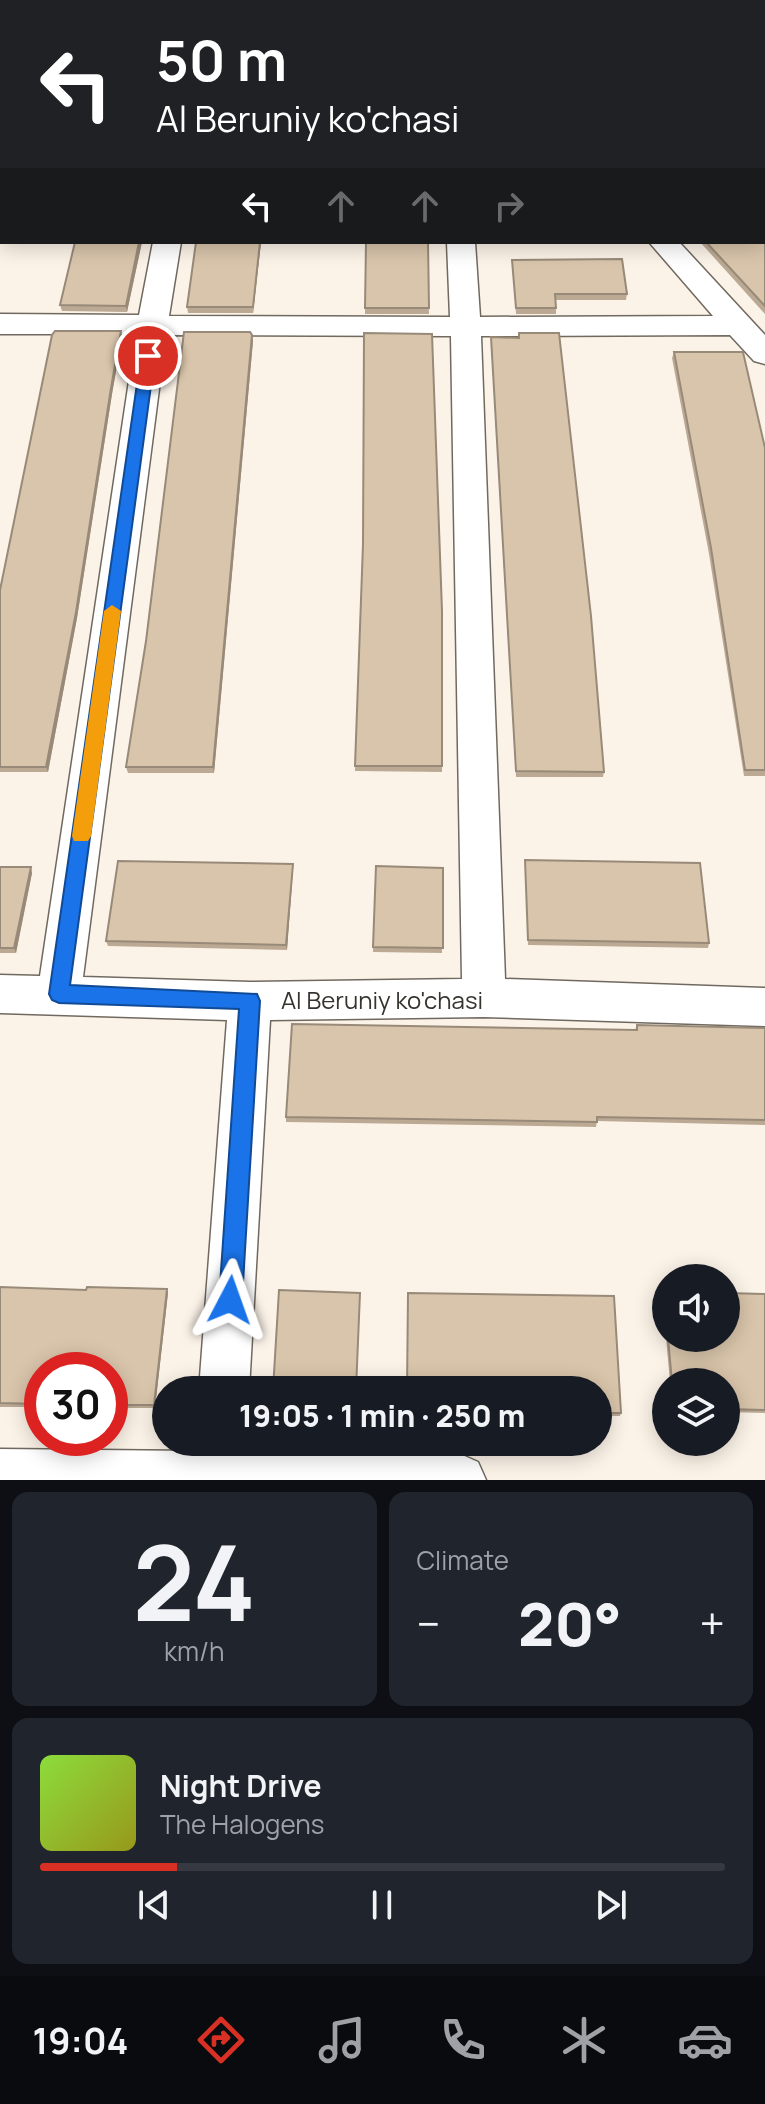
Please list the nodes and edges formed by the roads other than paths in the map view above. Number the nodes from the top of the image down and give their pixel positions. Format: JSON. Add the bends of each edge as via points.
{"nodes":[{"id":1,"x":167,"y":244,"type":"edge"},
{"id":2,"x":461,"y":244,"type":"edge"},
{"id":3,"x":665,"y":244,"type":"edge"},
{"id":4,"x":0,"y":324,"type":"edge"},
{"id":5,"x":738,"y":325,"type":"junction"},
{"id":6,"x":152,"y":326,"type":"junction"},
{"id":7,"x":466,"y":327,"type":"junction"},
{"id":8,"x":765,"y":354,"type":"edge"},
{"id":9,"x":0,"y":994,"type":"edge"},
{"id":10,"x":59,"y":994,"type":"junction"},
{"id":11,"x":484,"y":998,"type":"junction"},
{"id":12,"x":250,"y":1001,"type":"junction"},
{"id":13,"x":765,"y":1007,"type":"edge"},
{"id":14,"x":225,"y":1376,"type":"edge"},
{"id":15,"x":219,"y":1466,"type":"edge"},
{"id":16,"x":0,"y":1475,"type":"edge"},
{"id":17,"x":460,"y":1480,"type":"edge"}],
"edges":[{"from":1,"to":6,"type":"street"},
{"from":2,"to":7,"type":"street"},
{"from":3,"to":5,"type":"street"},
{"from":4,"to":6,"type":"street"},
{"from":5,"to":7,"type":"street"},
{"from":5,"to":8,"type":"street"},
{"from":6,"to":7,"type":"street"},
{"from":6,"to":10,"type":"street"},
{"from":7,"to":11,"type":"street"},
{"from":9,"to":10,"type":"street","name":"Al Beruniy ko'chasi"},
{"from":10,"to":12,"type":"street","name":"Al Beruniy ko'chasi"},
{"from":11,"to":12,"type":"street","name":"Al Beruniy ko'chasi"},
{"from":11,"to":13,"type":"street","name":"Al Beruniy ko'chasi"},
{"from":12,"to":14,"type":"street"},
{"from":15,"to":16,"type":"street"},
{"from":15,"to":17,"type":"street"}]}
